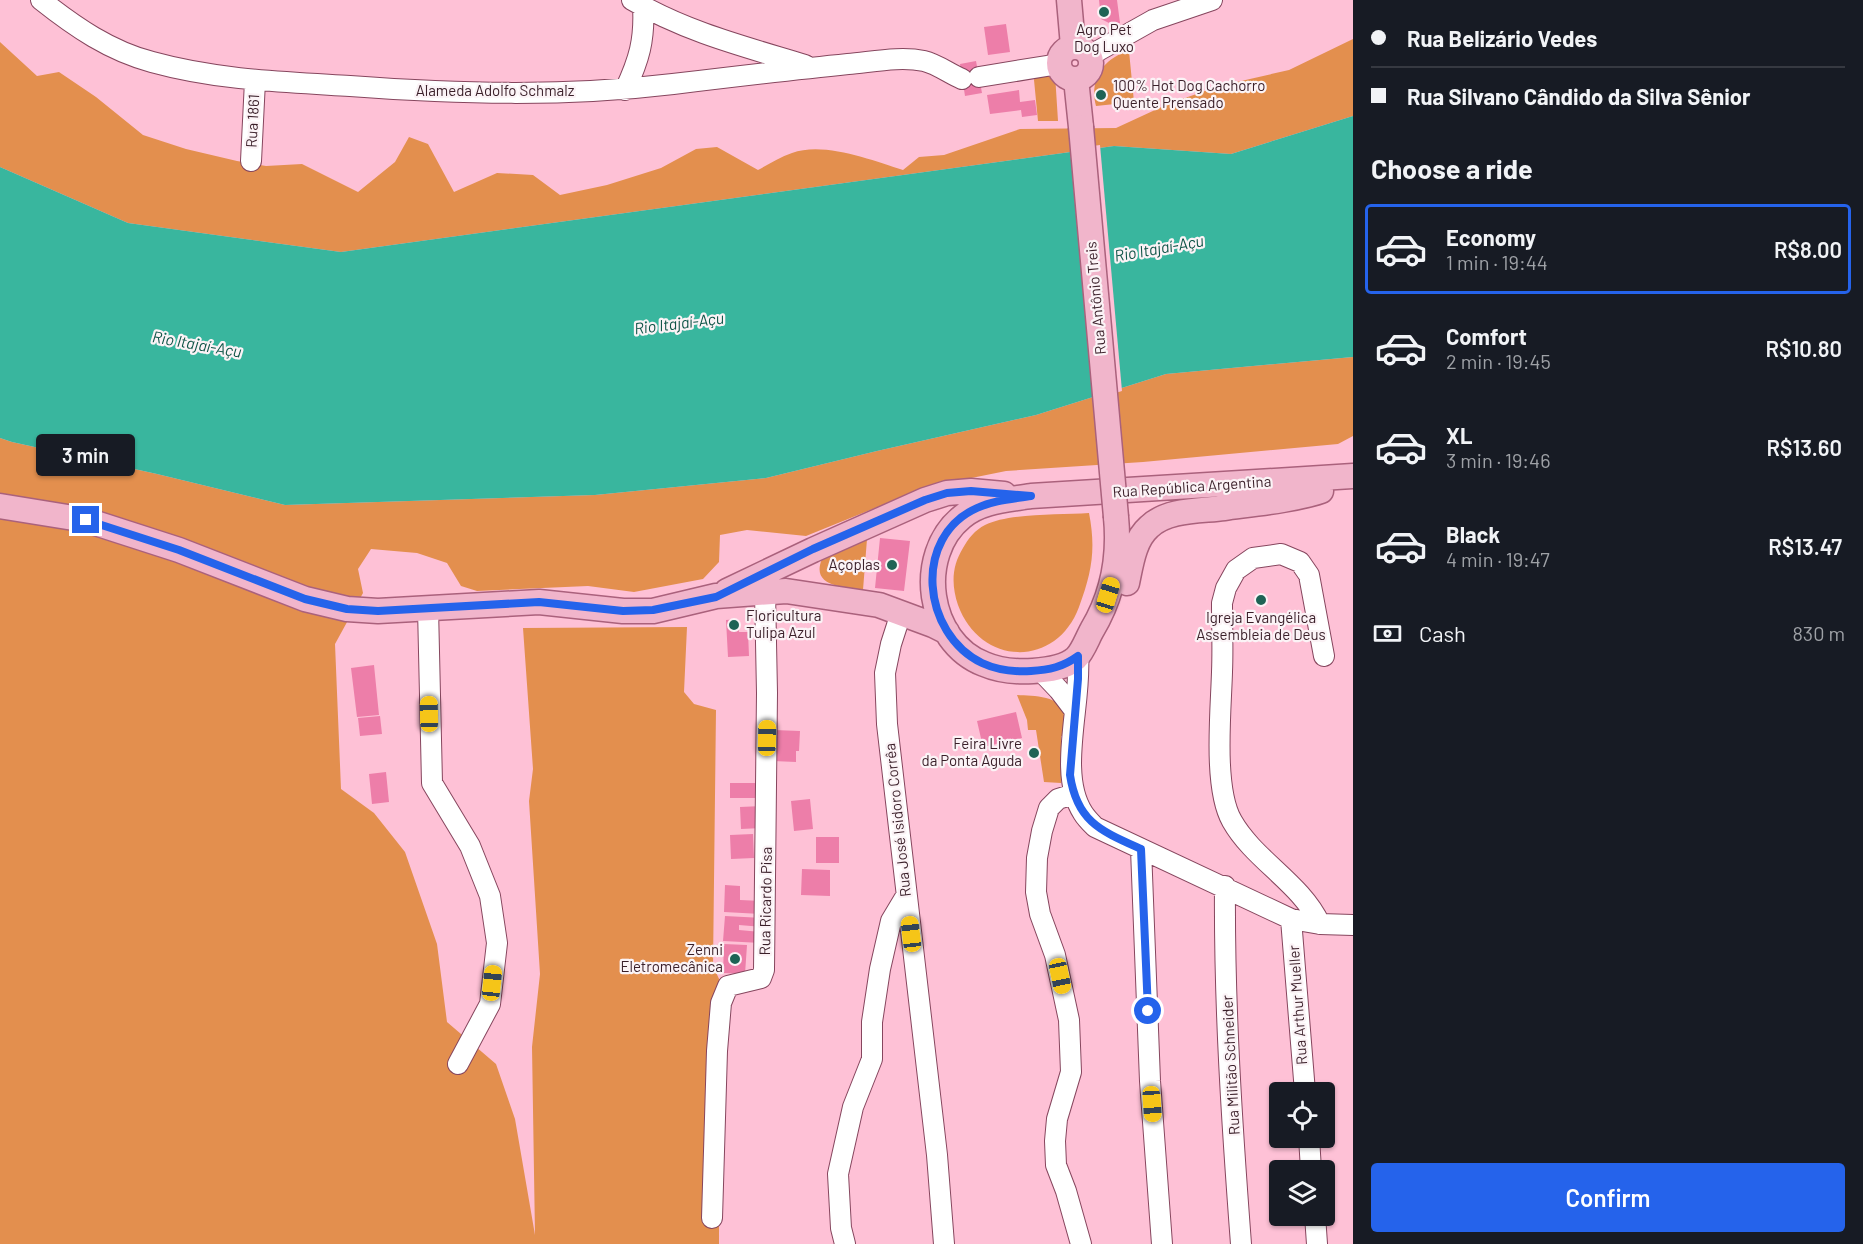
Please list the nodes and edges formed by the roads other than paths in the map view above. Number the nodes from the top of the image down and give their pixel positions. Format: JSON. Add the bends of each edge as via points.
{"nodes":[{"id":1,"x":41,"y":0,"type":"edge"},
{"id":2,"x":1069,"y":0,"type":"edge"},
{"id":3,"x":1212,"y":0,"type":"edge"},
{"id":4,"x":638,"y":3,"type":"edge"},
{"id":5,"x":1074,"y":61,"type":"junction"},
{"id":6,"x":813,"y":67,"type":"junction"},
{"id":7,"x":255,"y":81,"type":"junction"},
{"id":8,"x":625,"y":90,"type":"junction"},
{"id":9,"x":251,"y":161,"type":"dead end"},
{"id":10,"x":1353,"y":478,"type":"edge"},
{"id":11,"x":1031,"y":496,"type":"junction"},
{"id":12,"x":0,"y":506,"type":"edge"},
{"id":13,"x":813,"y":549,"type":"junction"},
{"id":14,"x":765,"y":592,"type":"junction"},
{"id":15,"x":808,"y":593,"type":"junction"},
{"id":16,"x":716,"y":597,"type":"junction"},
{"id":17,"x":428,"y":608,"type":"junction"},
{"id":18,"x":902,"y":613,"type":"junction"},
{"id":19,"x":947,"y":632,"type":"junction"},
{"id":20,"x":1078,"y":656,"type":"junction"},
{"id":21,"x":1324,"y":656,"type":"dead end"},
{"id":22,"x":1040,"y":670,"type":"junction"},
{"id":23,"x":1075,"y":711,"type":"junction"},
{"id":24,"x":1074,"y":794,"type":"junction"},
{"id":25,"x":1141,"y":849,"type":"junction"},
{"id":26,"x":1225,"y":886,"type":"junction"},
{"id":27,"x":906,"y":896,"type":"junction"},
{"id":28,"x":1291,"y":919,"type":"junction"},
{"id":29,"x":1320,"y":924,"type":"junction"},
{"id":30,"x":1353,"y":925,"type":"edge"},
{"id":31,"x":458,"y":1064,"type":"dead end"},
{"id":32,"x":1304,"y":1082,"type":"edge"},
{"id":33,"x":712,"y":1218,"type":"dead end"},
{"id":34,"x":1316,"y":1226,"type":"edge"},
{"id":35,"x":846,"y":1244,"type":"edge"},
{"id":36,"x":944,"y":1244,"type":"edge"},
{"id":37,"x":1081,"y":1244,"type":"edge"},
{"id":38,"x":1162,"y":1244,"type":"edge"},
{"id":39,"x":1241,"y":1244,"type":"edge"},
{"id":40,"x":1317,"y":1244,"type":"edge"}],
"edges":[{"from":1,"to":7,"type":"street","name":"Alameda Adolfo Schmalz","via":[[74,26],[109,46],[150,62]]},
{"from":2,"to":5,"type":"main road","name":"Rua Antônio Treis"},
{"from":3,"to":5,"type":"street","via":[[1153,20]]},
{"from":4,"to":6,"type":"street","via":[[732,44]]},
{"from":4,"to":8,"type":"street","via":[[645,30],[637,64]]},
{"from":5,"to":6,"type":"street","name":"Alameda Adolfo Schmalz","via":[[971,78],[926,61],[907,59]]},
{"from":5,"to":20,"type":"main road","name":"Rua Antônio Treis","bridge":true,"via":[[1119,544],[1108,595]]},
{"from":6,"to":8,"type":"street","name":"Alameda Adolfo Schmalz"},
{"from":7,"to":8,"type":"street","name":"Alameda Adolfo Schmalz","via":[[425,92]]},
{"from":7,"to":9,"type":"street","name":"Rua 1861"},
{"from":10,"to":11,"type":"main road","name":"Rua República Argentina"},
{"from":10,"to":20,"type":"main road","via":[[1318,493],[1159,519],[1140,538],[1126,586],[1101,642]]},
{"from":11,"to":13,"type":"main road","via":[[947,493]]},
{"from":11,"to":19,"type":"main road","via":[[976,508],[944,536],[933,573],[933,598]]},
{"from":12,"to":17,"type":"main road","via":[[86,520],[179,550],[305,599],[347,609]]},
{"from":13,"to":15,"type":"main road","via":[[798,569],[801,585]]},
{"from":13,"to":16,"type":"main road"},
{"from":14,"to":15,"type":"main road"},
{"from":14,"to":16,"type":"main road"},
{"from":14,"to":33,"type":"street","name":"Rua Ricardo Pisa","via":[[764,970],[761,978],[728,986],[721,1003]]},
{"from":15,"to":18,"type":"main road","via":[[879,605]]},
{"from":16,"to":17,"type":"main road","via":[[653,610],[623,611],[539,602]]},
{"from":17,"to":31,"type":"street","via":[[432,783],[470,846],[490,896],[497,943],[490,1004]]},
{"from":18,"to":19,"type":"main road"},
{"from":18,"to":27,"type":"street","name":"Rua José Isidoro Corrêa","via":[[885,673]]},
{"from":19,"to":22,"type":"main road","via":[[958,646],[983,664],[1016,672]]},
{"from":20,"to":22,"type":"main road","via":[[1060,666]]},
{"from":20,"to":23,"type":"street"},
{"from":21,"to":29,"type":"street","via":[[1309,575],[1300,562],[1281,554],[1253,558],[1236,570],[1222,603],[1221,785],[1230,819],[1248,843],[1313,909]]},
{"from":22,"to":23,"type":"street"},
{"from":23,"to":24,"type":"street","via":[[1070,775]]},
{"from":24,"to":25,"type":"street","via":[[1083,814],[1095,827]]},
{"from":24,"to":37,"type":"street","via":[[1058,799],[1049,808],[1037,858],[1036,892],[1069,1020],[1071,1072],[1057,1119],[1056,1165]]},
{"from":25,"to":26,"type":"street"},
{"from":25,"to":38,"type":"street","via":[[1150,1081]]},
{"from":26,"to":28,"type":"street"},
{"from":26,"to":39,"type":"street","name":"Rua Militão Schneider"},
{"from":27,"to":35,"type":"street","via":[[891,921],[872,1022],[872,1059],[853,1107],[838,1174],[841,1228]]},
{"from":27,"to":36,"type":"street","name":"Rua José Isidoro Corrêa"},
{"from":28,"to":29,"type":"street"},
{"from":28,"to":32,"type":"street","name":"Rua Arthur Mueller"},
{"from":29,"to":30,"type":"street"},
{"from":34,"to":40,"type":"street"}]}
